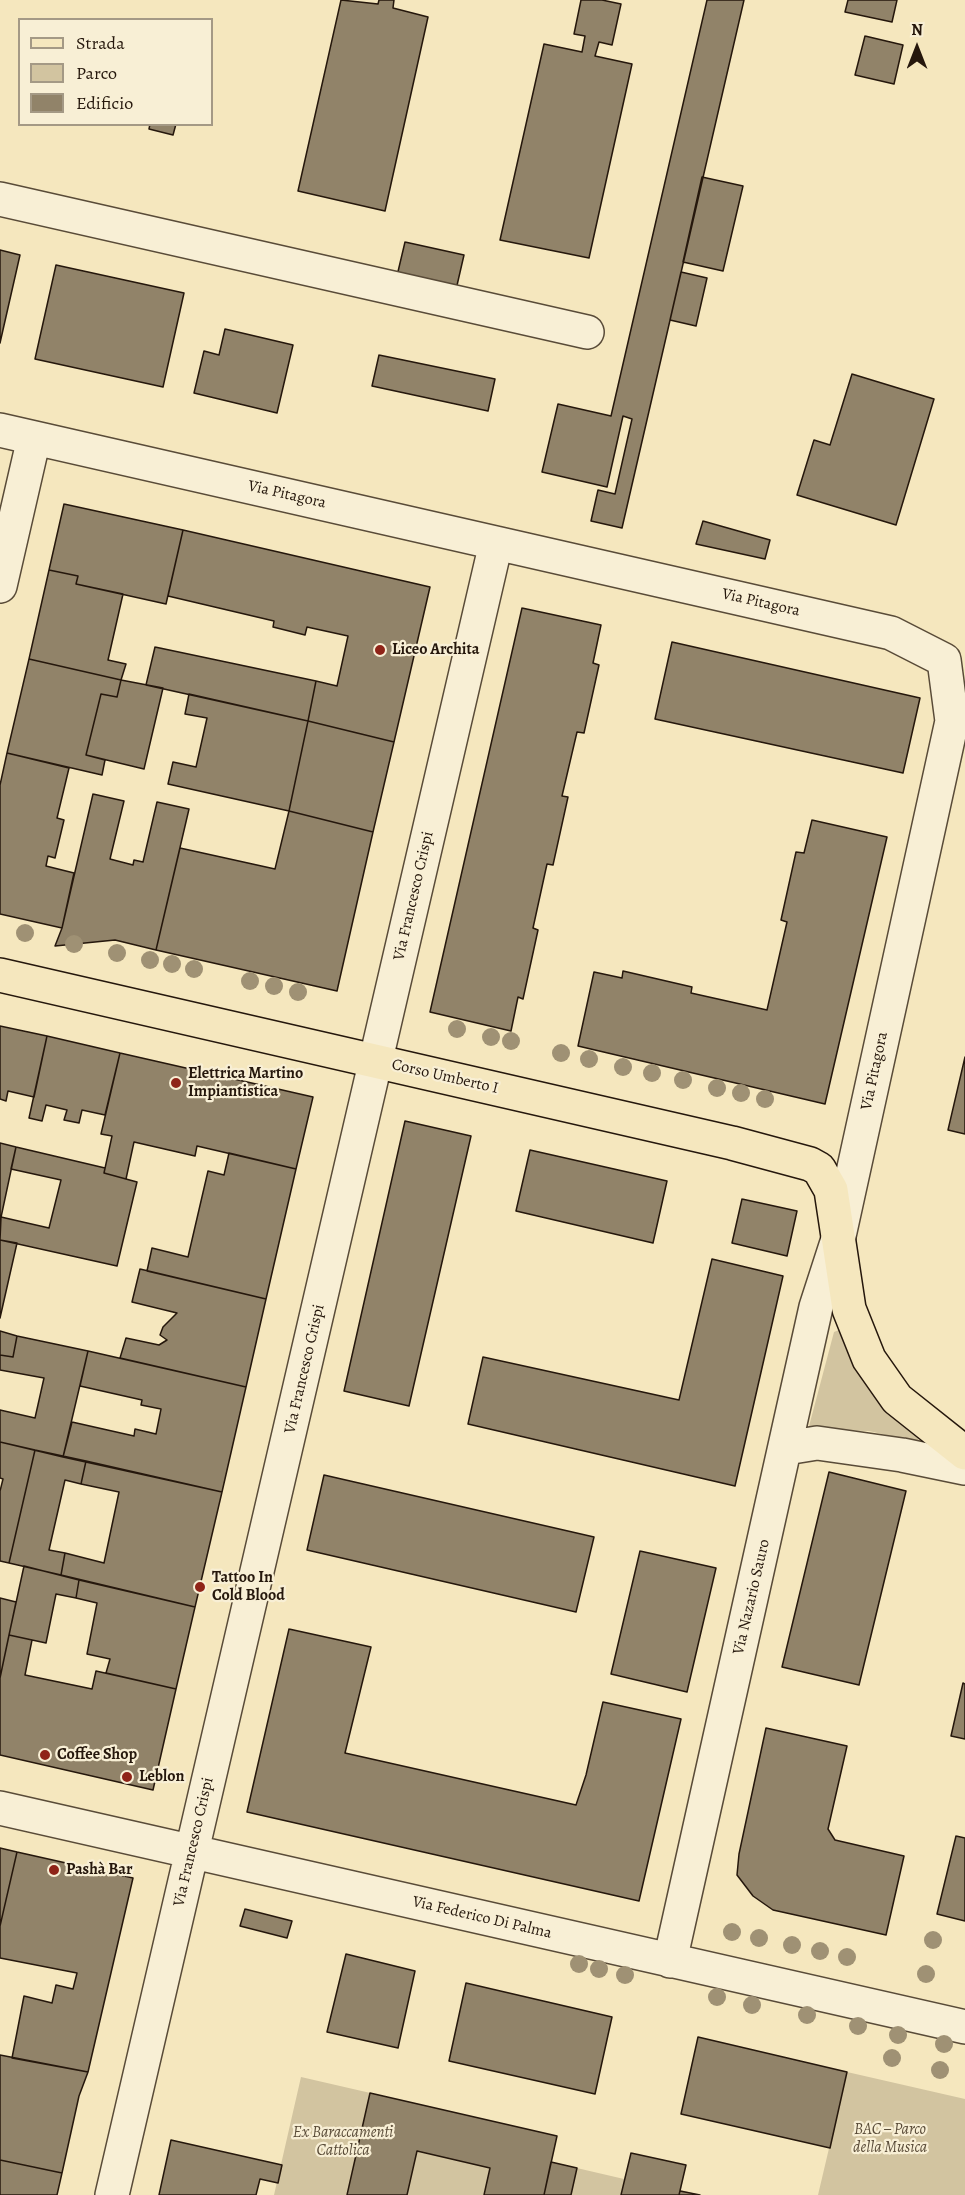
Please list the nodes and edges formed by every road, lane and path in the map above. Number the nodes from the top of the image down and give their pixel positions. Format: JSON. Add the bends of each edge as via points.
{"nodes":[{"id":1,"x":0,"y":199,"type":"edge"},
{"id":2,"x":587,"y":332,"type":"dead end"},
{"id":3,"x":0,"y":430,"type":"edge"},
{"id":4,"x":34,"y":438,"type":"junction"},
{"id":5,"x":496,"y":543,"type":"junction"},
{"id":6,"x":0,"y":586,"type":"edge"},
{"id":7,"x":0,"y":975,"type":"edge"},
{"id":8,"x":376,"y":1061,"type":"junction"},
{"id":9,"x":839,"y":1236,"type":"junction"},
{"id":10,"x":786,"y":1448,"type":"junction"},
{"id":11,"x":965,"y":1453,"type":"edge"},
{"id":12,"x":965,"y":1468,"type":"edge"},
{"id":13,"x":0,"y":1808,"type":"edge"},
{"id":14,"x":191,"y":1852,"type":"junction"},
{"id":15,"x":670,"y":1961,"type":"junction"},
{"id":16,"x":965,"y":2026,"type":"edge"},
{"id":17,"x":112,"y":2195,"type":"edge"}],
"edges":[{"from":1,"to":2,"type":"street"},
{"from":3,"to":4,"type":"street","name":"Via Pitagora"},
{"from":4,"to":5,"type":"street","name":"Via Pitagora"},
{"from":4,"to":6,"type":"street"},
{"from":5,"to":8,"type":"street","name":"Via Francesco Crispi"},
{"from":5,"to":9,"type":"street","name":"Via Pitagora","via":[[891,633],[944,660],[952,721]]},
{"from":7,"to":8,"type":"main road","name":"Corso Umberto I"},
{"from":8,"to":9,"type":"main road","name":"Corso Umberto I","via":[[802,1160],[819,1169],[829,1183]]},
{"from":8,"to":14,"type":"street","name":"Via Francesco Crispi"},
{"from":9,"to":10,"type":"street","name":"Via Nazario Sauro","via":[[816,1307]]},
{"from":9,"to":11,"type":"main road","name":"Corso Umberto I","via":[[849,1309],[869,1359],[897,1399]]},
{"from":10,"to":12,"type":"street","via":[[817,1443]]},
{"from":10,"to":15,"type":"street","name":"Via Nazario Sauro"},
{"from":13,"to":14,"type":"street","name":"Via Federico Di Palma"},
{"from":14,"to":15,"type":"street","name":"Via Federico Di Palma"},
{"from":14,"to":17,"type":"street","name":"Via Francesco Crispi"},
{"from":15,"to":16,"type":"street","name":"Via Federico Di Palma"}]}
